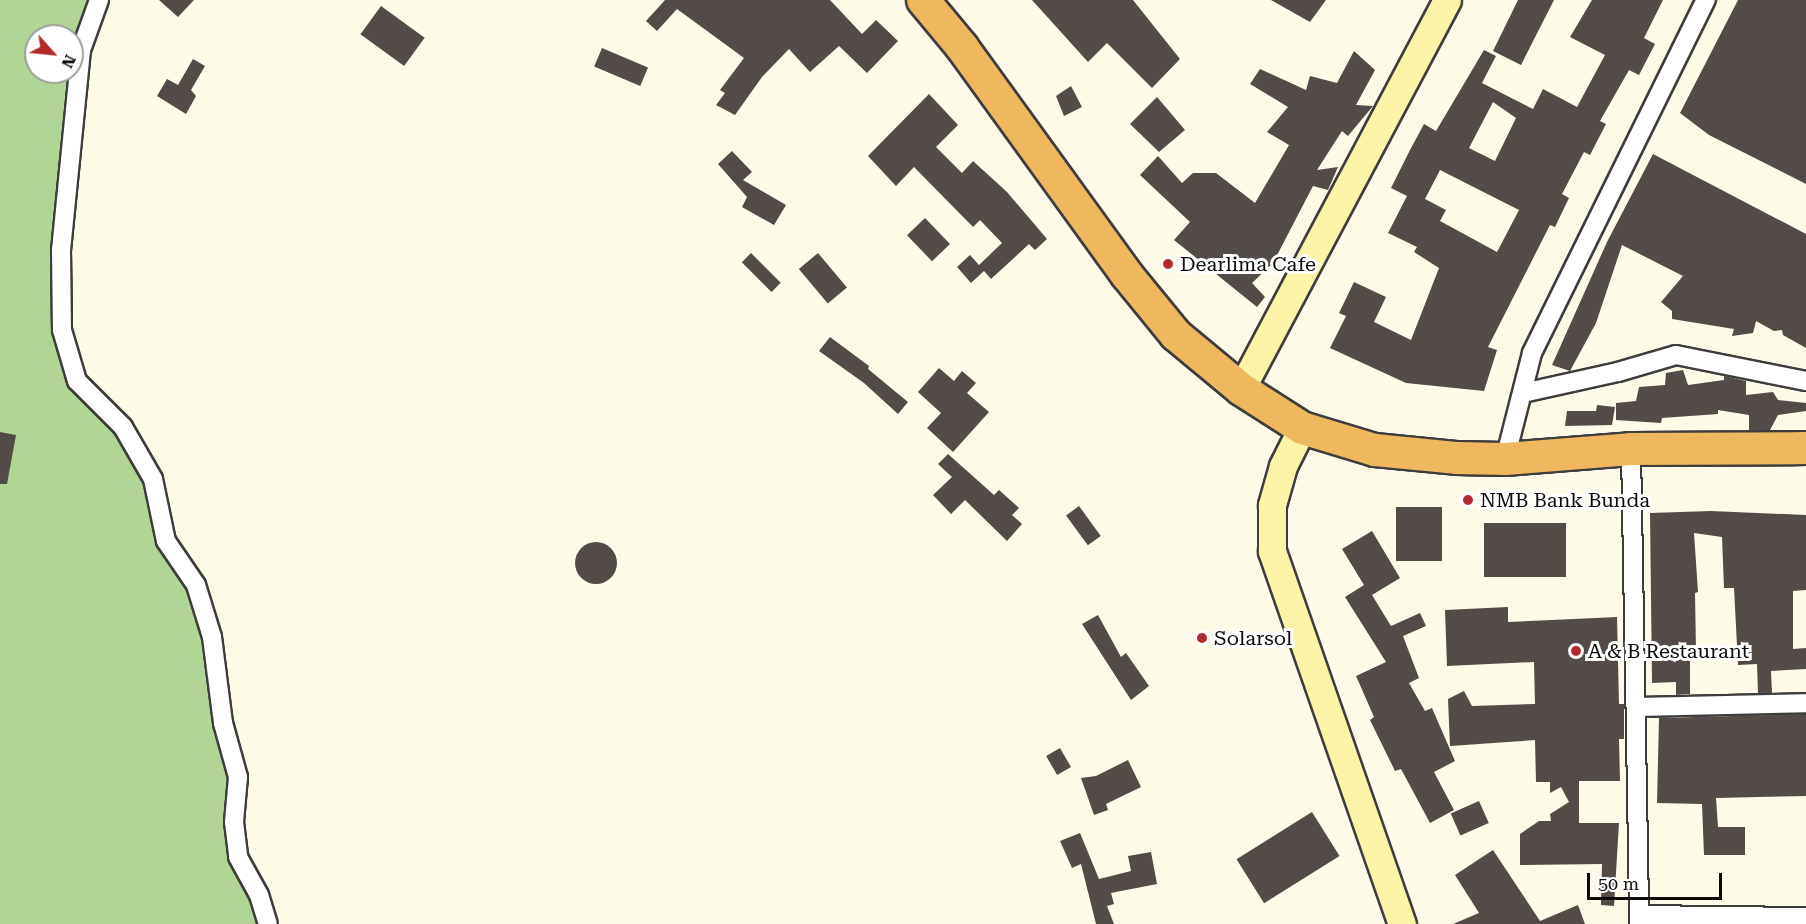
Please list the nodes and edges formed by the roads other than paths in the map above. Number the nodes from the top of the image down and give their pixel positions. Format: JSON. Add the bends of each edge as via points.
{"nodes":[{"id":1,"x":99,"y":0,"type":"edge"},
{"id":2,"x":923,"y":0,"type":"edge"},
{"id":3,"x":1447,"y":0,"type":"edge"},
{"id":4,"x":1706,"y":0,"type":"edge"},
{"id":5,"x":1806,"y":381,"type":"edge"},
{"id":6,"x":1241,"y":389,"type":"junction"},
{"id":7,"x":1523,"y":393,"type":"junction"},
{"id":8,"x":1302,"y":428,"type":"junction"},
{"id":9,"x":1806,"y":448,"type":"edge"},
{"id":10,"x":1631,"y":449,"type":"junction"},
{"id":11,"x":1505,"y":459,"type":"junction"},
{"id":12,"x":1806,"y":703,"type":"edge"},
{"id":13,"x":1636,"y":707,"type":"junction"},
{"id":14,"x":1806,"y":917,"type":"edge"},
{"id":15,"x":1639,"y":920,"type":"edge"},
{"id":16,"x":268,"y":924,"type":"edge"},
{"id":17,"x":1402,"y":924,"type":"edge"}],
"edges":[{"from":1,"to":16,"type":"street","via":[[81,50],[61,250],[62,330],[77,381],[123,427],[153,479],[166,541],[196,585],[212,637],[223,723],[238,777],[234,822],[238,857],[259,895]]},
{"from":2,"to":6,"type":"highway","via":[[962,46],[1126,275],[1176,335]]},
{"from":3,"to":6,"type":"main road"},
{"from":4,"to":7,"type":"street","via":[[1532,353]]},
{"from":5,"to":7,"type":"street","via":[[1676,355]]},
{"from":6,"to":8,"type":"highway"},
{"from":7,"to":11,"type":"street"},
{"from":8,"to":11,"type":"highway","via":[[1375,450]]},
{"from":8,"to":17,"type":"main road","via":[[1283,466],[1272,505],[1272,550]]},
{"from":9,"to":10,"type":"highway"},
{"from":10,"to":11,"type":"highway"},
{"from":10,"to":13,"type":"street"},
{"from":12,"to":13,"type":"street"},
{"from":13,"to":15,"type":"street"},
{"from":14,"to":15,"type":"street"}]}
